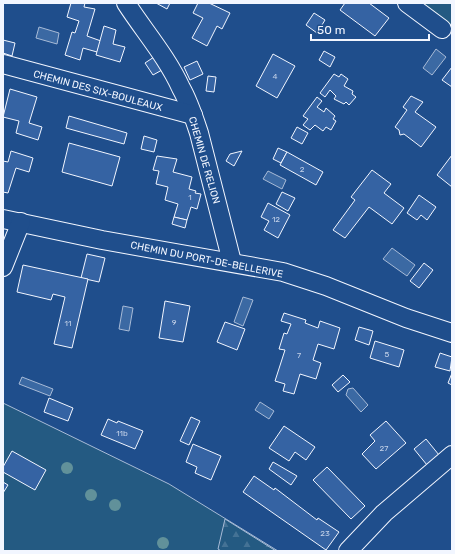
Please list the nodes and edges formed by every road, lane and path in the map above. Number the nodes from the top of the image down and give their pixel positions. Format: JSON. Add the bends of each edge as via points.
{"nodes":[{"id":1,"x":126,"y":3,"type":"edge"},
{"id":2,"x":407,"y":3,"type":"edge"},
{"id":3,"x":442,"y":29,"type":"dead end"},
{"id":4,"x":3,"y":64,"type":"edge"},
{"id":5,"x":193,"y":115,"type":"junction"},
{"id":6,"x":3,"y":219,"type":"edge"},
{"id":7,"x":21,"y":222,"type":"junction"},
{"id":8,"x":232,"y":262,"type":"junction"},
{"id":9,"x":3,"y":268,"type":"edge"},
{"id":10,"x":452,"y":333,"type":"edge"},
{"id":11,"x":452,"y":455,"type":"edge"},
{"id":12,"x":348,"y":551,"type":"edge"}],
"edges":[{"from":1,"to":5,"type":"street","name":"CHEMIN DE RELION","via":[[177,80]]},
{"from":2,"to":3,"type":"street"},
{"from":4,"to":5,"type":"street","name":"CHEMIN DES SIX-BOULEAUX"},
{"from":5,"to":8,"type":"street","name":"CHEMIN DE RELION"},
{"from":6,"to":7,"type":"street","name":"CHEMIN DU PORT-DE-BELLERIVE"},
{"from":7,"to":8,"type":"street","name":"CHEMIN DU PORT-DE-BELLERIVE","via":[[102,240]]},
{"from":7,"to":9,"type":"street"},
{"from":8,"to":10,"type":"street","name":"CHEMIN DU PORT-DE-BELLERIVE","via":[[283,272]]},
{"from":11,"to":12,"type":"street","via":[[384,513]]}]}
